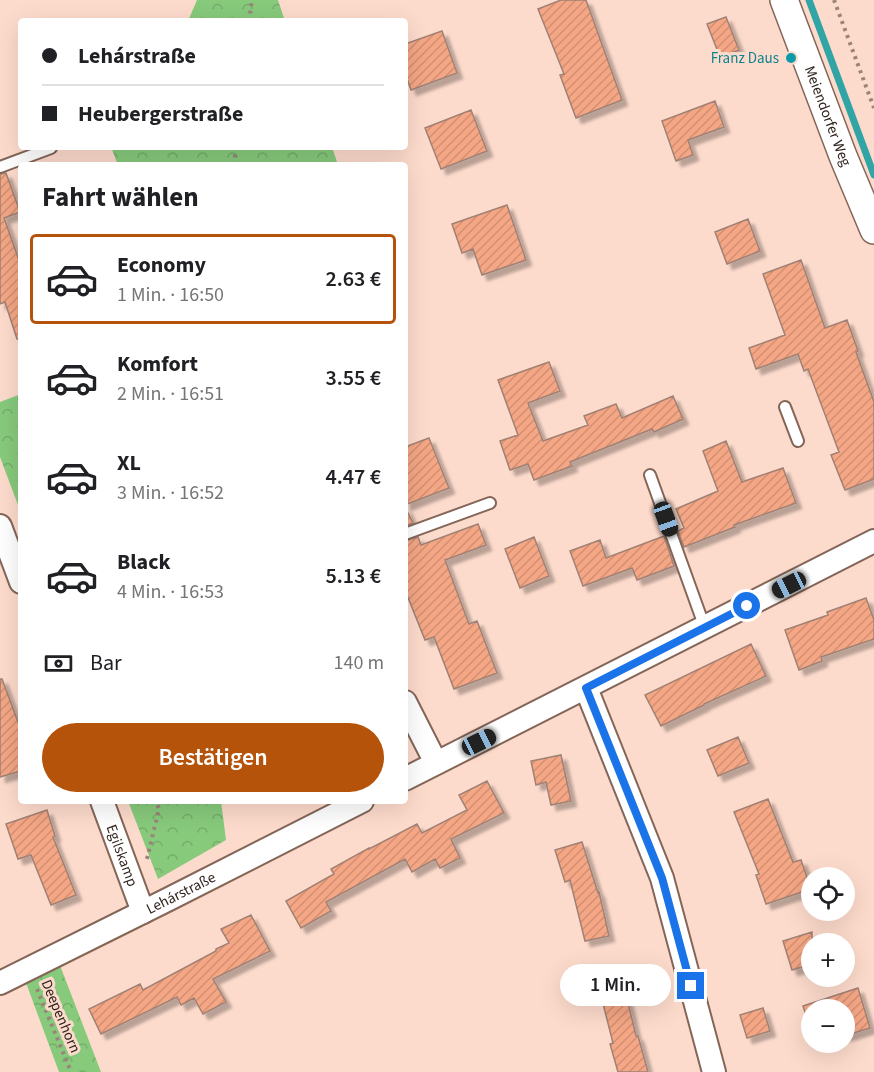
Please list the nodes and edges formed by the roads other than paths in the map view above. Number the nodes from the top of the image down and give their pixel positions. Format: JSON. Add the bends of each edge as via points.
{"nodes":[{"id":1,"x":784,"y":0,"type":"edge"},
{"id":2,"x":46,"y":150,"type":"edge"},
{"id":3,"x":0,"y":167,"type":"edge"},
{"id":4,"x":874,"y":230,"type":"edge"},
{"id":5,"x":785,"y":407,"type":"dead end"},
{"id":6,"x":798,"y":441,"type":"dead end"},
{"id":7,"x":650,"y":475,"type":"dead end"},
{"id":8,"x":490,"y":503,"type":"dead end"},
{"id":9,"x":0,"y":526,"type":"edge"},
{"id":10,"x":408,"y":533,"type":"edge"},
{"id":11,"x":874,"y":542,"type":"edge"},
{"id":12,"x":18,"y":574,"type":"edge"},
{"id":13,"x":705,"y":628,"type":"junction"},
{"id":14,"x":586,"y":688,"type":"junction"},
{"id":15,"x":408,"y":708,"type":"edge"},
{"id":16,"x":436,"y":763,"type":"junction"},
{"id":17,"x":408,"y":777,"type":"edge"},
{"id":18,"x":103,"y":804,"type":"edge"},
{"id":19,"x":356,"y":804,"type":"edge"},
{"id":20,"x":141,"y":905,"type":"junction"},
{"id":21,"x":0,"y":983,"type":"edge"},
{"id":22,"x":714,"y":1072,"type":"edge"}],
"edges":[{"from":1,"to":4,"type":"street","name":"Meiendorfer Weg"},
{"from":2,"to":3,"type":"lane"},
{"from":5,"to":6,"type":"lane"},
{"from":7,"to":13,"type":"lane"},
{"from":8,"to":10,"type":"lane"},
{"from":9,"to":12,"type":"street"},
{"from":11,"to":13,"type":"street"},
{"from":13,"to":14,"type":"street"},
{"from":14,"to":16,"type":"street"},
{"from":14,"to":22,"type":"street","via":[[662,878]]},
{"from":15,"to":16,"type":"street"},
{"from":16,"to":17,"type":"street"},
{"from":18,"to":20,"type":"street","name":"Egilskamp"},
{"from":19,"to":20,"type":"street","name":"Lehárstraße"},
{"from":20,"to":21,"type":"street","name":"Lehárstraße"}]}
